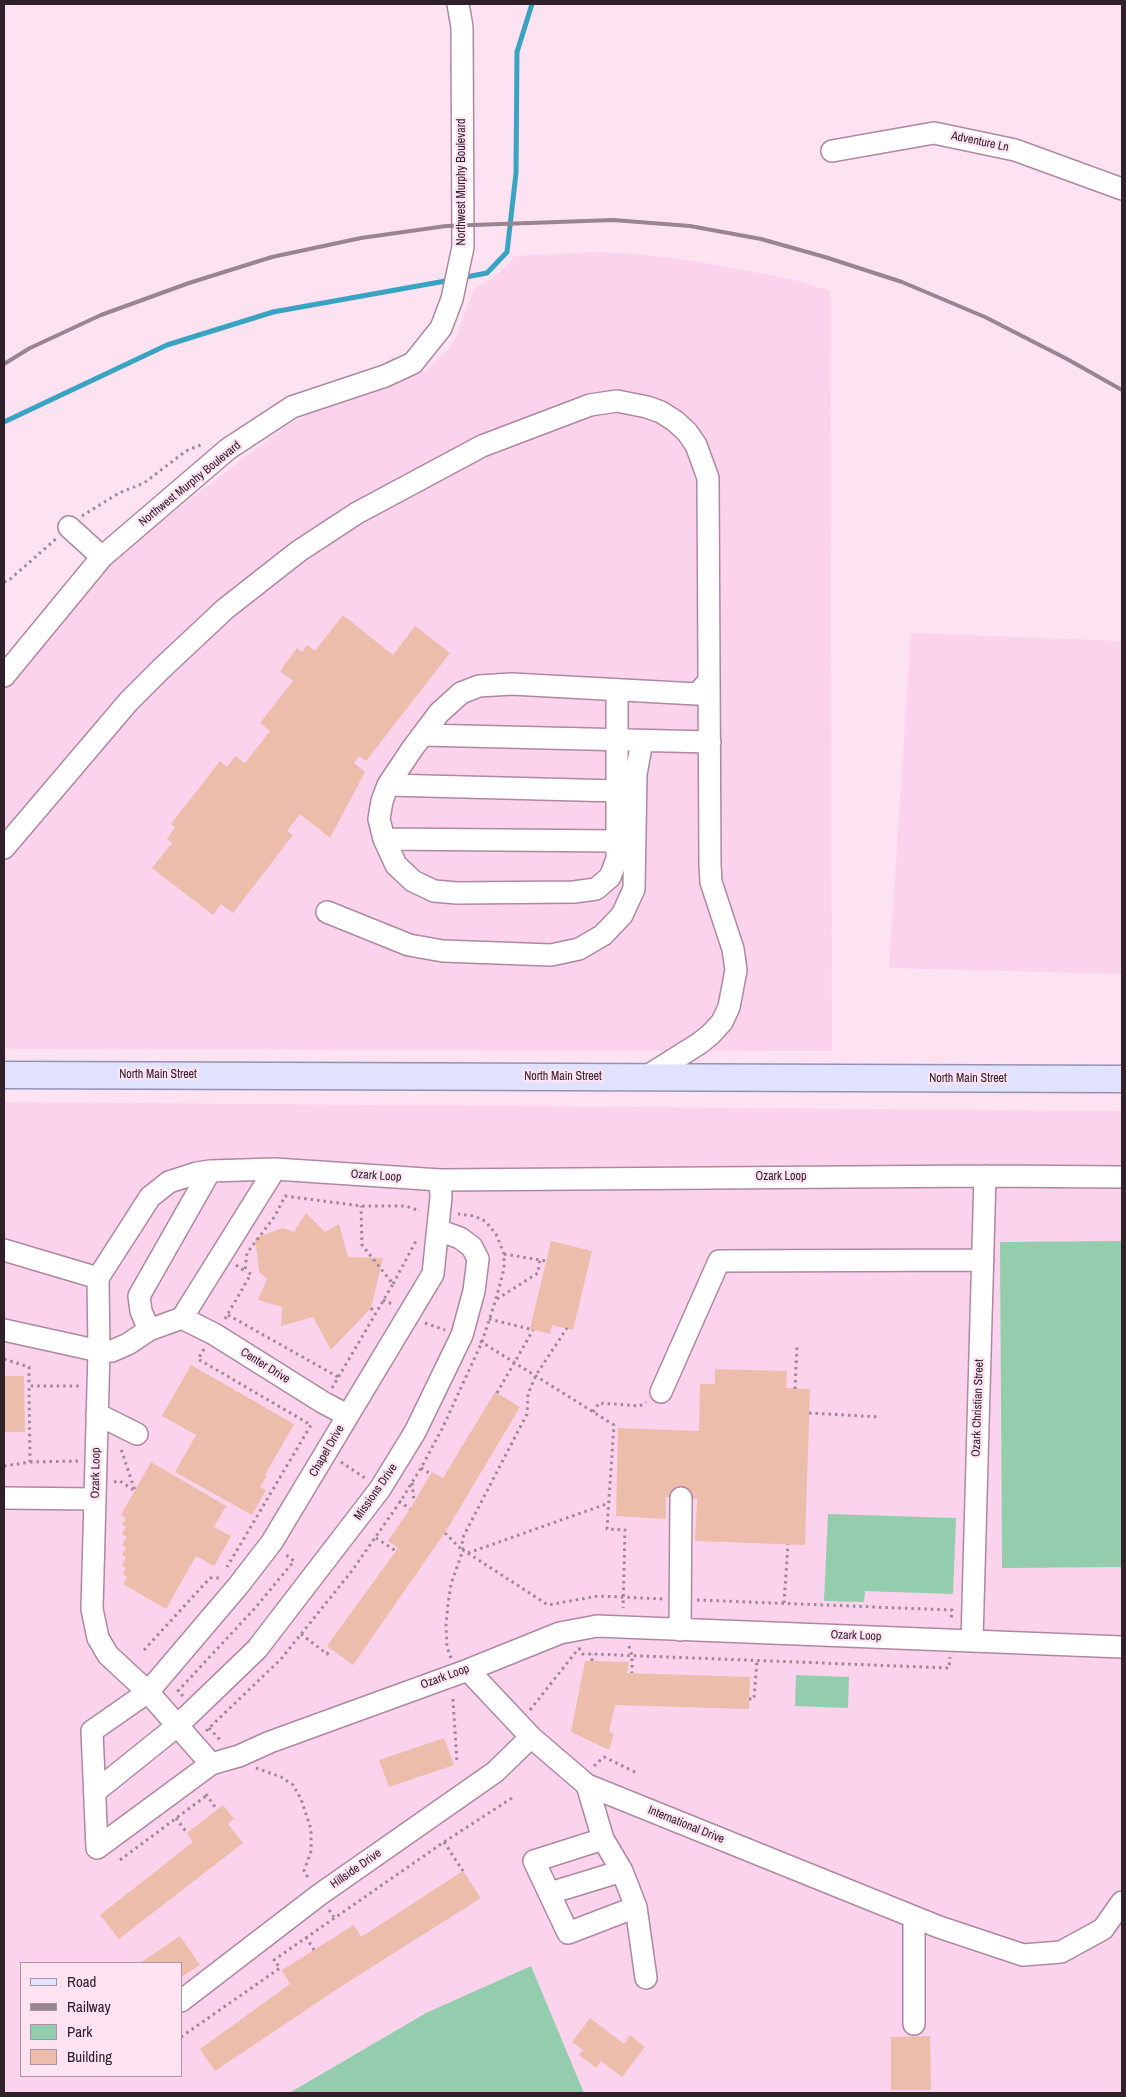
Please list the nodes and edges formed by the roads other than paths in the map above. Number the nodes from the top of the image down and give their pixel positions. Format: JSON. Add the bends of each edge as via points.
{"nodes":[{"id":1,"x":458,"y":4,"type":"edge"},
{"id":2,"x":832,"y":151,"type":"dead end"},
{"id":3,"x":1122,"y":189,"type":"edge"},
{"id":4,"x":69,"y":527,"type":"dead end"},
{"id":5,"x":102,"y":557,"type":"junction"},
{"id":6,"x":4,"y":676,"type":"edge"},
{"id":7,"x":710,"y":681,"type":"junction"},
{"id":8,"x":617,"y":691,"type":"junction"},
{"id":9,"x":423,"y":735,"type":"junction"},
{"id":10,"x":617,"y":740,"type":"junction"},
{"id":11,"x":642,"y":741,"type":"junction"},
{"id":12,"x":710,"y":742,"type":"junction"},
{"id":13,"x":388,"y":785,"type":"junction"},
{"id":14,"x":617,"y":791,"type":"junction"},
{"id":15,"x":384,"y":839,"type":"junction"},
{"id":16,"x":618,"y":841,"type":"junction"},
{"id":17,"x":4,"y":848,"type":"edge"},
{"id":18,"x":327,"y":912,"type":"dead end"},
{"id":19,"x":4,"y":1075,"type":"edge"},
{"id":20,"x":646,"y":1077,"type":"junction"},
{"id":21,"x":1122,"y":1080,"type":"edge"},
{"id":22,"x":275,"y":1169,"type":"junction"},
{"id":23,"x":210,"y":1171,"type":"junction"},
{"id":24,"x":985,"y":1176,"type":"junction"},
{"id":25,"x":1122,"y":1177,"type":"edge"},
{"id":26,"x":440,"y":1180,"type":"junction"},
{"id":27,"x":438,"y":1230,"type":"junction"},
{"id":28,"x":4,"y":1250,"type":"edge"},
{"id":29,"x":983,"y":1260,"type":"junction"},
{"id":30,"x":98,"y":1278,"type":"junction"},
{"id":31,"x":182,"y":1318,"type":"junction"},
{"id":32,"x":4,"y":1330,"type":"edge"},
{"id":33,"x":149,"y":1330,"type":"junction"},
{"id":34,"x":99,"y":1351,"type":"junction"},
{"id":35,"x":661,"y":1392,"type":"road end"},
{"id":36,"x":97,"y":1414,"type":"junction"},
{"id":37,"x":347,"y":1415,"type":"junction"},
{"id":38,"x":128,"y":1439,"type":"road end"},
{"id":39,"x":96,"y":1492,"type":"junction"},
{"id":40,"x":4,"y":1498,"type":"edge"},
{"id":41,"x":681,"y":1498,"type":"dead end"},
{"id":42,"x":680,"y":1630,"type":"junction"},
{"id":43,"x":972,"y":1640,"type":"junction"},
{"id":44,"x":1122,"y":1647,"type":"edge"},
{"id":45,"x":459,"y":1664,"type":"junction"},
{"id":46,"x":148,"y":1692,"type":"junction"},
{"id":47,"x":177,"y":1726,"type":"junction"},
{"id":48,"x":531,"y":1737,"type":"junction"},
{"id":49,"x":211,"y":1764,"type":"junction"},
{"id":50,"x":588,"y":1778,"type":"junction"},
{"id":51,"x":96,"y":1791,"type":"junction"},
{"id":52,"x":603,"y":1839,"type":"junction"},
{"id":53,"x":622,"y":1871,"type":"junction"},
{"id":54,"x":550,"y":1893,"type":"junction"},
{"id":55,"x":1122,"y":1902,"type":"edge"},
{"id":56,"x":636,"y":1907,"type":"junction"},
{"id":57,"x":914,"y":1917,"type":"junction"},
{"id":58,"x":646,"y":1978,"type":"dead end"},
{"id":59,"x":182,"y":2000,"type":"edge"},
{"id":60,"x":914,"y":2024,"type":"dead end"}],
"edges":[{"from":1,"to":5,"type":"street","name":"Northwest Murphy Boulevard","via":[[462,27],[463,247],[452,299],[441,328],[413,363],[385,376],[292,407],[228,449]]},
{"from":2,"to":3,"type":"street","name":"Adventure Ln","via":[[934,133],[1016,150]]},
{"from":4,"to":5,"type":"street"},
{"from":5,"to":6,"type":"street","name":"Northwest Murphy Boulevard"},
{"from":7,"to":8,"type":"street","via":[[697,694]]},
{"from":7,"to":12,"type":"street"},
{"from":7,"to":17,"type":"street","via":[[709,497],[704,462],[687,432],[661,412],[617,401],[590,405],[482,446],[357,513],[299,551],[225,609],[129,701]]},
{"from":8,"to":9,"type":"street","via":[[512,684],[479,686],[461,693],[439,713]]},
{"from":8,"to":10,"type":"street"},
{"from":9,"to":10,"type":"street"},
{"from":9,"to":13,"type":"street"},
{"from":10,"to":11,"type":"street"},
{"from":10,"to":14,"type":"street"},
{"from":11,"to":12,"type":"street"},
{"from":11,"to":18,"type":"street","via":[[636,774],[634,889],[622,915],[603,935],[579,949],[551,955],[443,951],[409,945]]},
{"from":12,"to":20,"type":"street","via":[[711,882],[733,949],[734,990],[730,1007],[712,1034]]},
{"from":13,"to":14,"type":"street"},
{"from":13,"to":15,"type":"street","via":[[379,818]]},
{"from":14,"to":16,"type":"street"},
{"from":15,"to":16,"type":"street"},
{"from":15,"to":16,"type":"street","via":[[396,865],[413,881],[434,891],[457,893],[596,889],[610,876],[617,859]]},
{"from":19,"to":20,"type":"main road","name":"North Main Street"},
{"from":20,"to":21,"type":"main road","name":"North Main Street"},
{"from":22,"to":23,"type":"street","name":"Ozark Loop"},
{"from":22,"to":26,"type":"street","name":"Ozark Loop"},
{"from":22,"to":31,"type":"street"},
{"from":23,"to":30,"type":"street","name":"Ozark Loop","via":[[169,1182],[150,1197]]},
{"from":23,"to":33,"type":"street","via":[[139,1296]]},
{"from":24,"to":25,"type":"street","name":"Ozark Loop"},
{"from":24,"to":26,"type":"street","name":"Ozark Loop"},
{"from":24,"to":29,"type":"street","name":"Ozark Christian Street"},
{"from":26,"to":27,"type":"street","name":"Chapel Drive"},
{"from":27,"to":37,"type":"street","name":"Chapel Drive","via":[[433,1274]]},
{"from":27,"to":47,"type":"street","name":"Missions Drive","via":[[460,1238],[472,1247],[478,1259],[474,1291],[462,1335],[415,1432],[380,1489],[257,1650]]},
{"from":28,"to":30,"type":"street"},
{"from":29,"to":35,"type":"street","via":[[719,1261]]},
{"from":29,"to":43,"type":"street","name":"Ozark Christian Street"},
{"from":30,"to":34,"type":"street","name":"Ozark Loop"},
{"from":31,"to":33,"type":"street"},
{"from":31,"to":37,"type":"street","name":"Center Drive"},
{"from":32,"to":34,"type":"street"},
{"from":33,"to":34,"type":"street","via":[[128,1344]]},
{"from":34,"to":36,"type":"street","name":"Ozark Loop"},
{"from":36,"to":38,"type":"street"},
{"from":36,"to":39,"type":"street","name":"Ozark Loop"},
{"from":37,"to":46,"type":"street","name":"Chapel Drive","via":[[272,1542]]},
{"from":39,"to":40,"type":"street"},
{"from":39,"to":46,"type":"street","name":"Ozark Loop","via":[[92,1609],[98,1638],[108,1655]]},
{"from":41,"to":42,"type":"street"},
{"from":42,"to":43,"type":"street","name":"Ozark Loop"},
{"from":42,"to":45,"type":"street","name":"Ozark Loop","via":[[597,1626],[560,1633]]},
{"from":43,"to":44,"type":"street","name":"Ozark Loop"},
{"from":45,"to":48,"type":"street","name":"International Drive"},
{"from":45,"to":49,"type":"street","name":"Ozark Loop","via":[[239,1756]]},
{"from":46,"to":47,"type":"street","name":"Ozark Loop"},
{"from":46,"to":51,"type":"street","name":"Chapel Drive","via":[[92,1731]]},
{"from":47,"to":49,"type":"street","name":"Ozark Loop"},
{"from":47,"to":51,"type":"street","name":"Missions Drive"},
{"from":48,"to":50,"type":"street","name":"International Drive"},
{"from":48,"to":59,"type":"street","name":"Hillside Drive","via":[[495,1772],[319,1895]]},
{"from":49,"to":51,"type":"street","via":[[96,1848]]},
{"from":50,"to":52,"type":"street"},
{"from":50,"to":57,"type":"street","name":"International Drive"},
{"from":52,"to":53,"type":"street"},
{"from":52,"to":54,"type":"street","via":[[534,1861]]},
{"from":53,"to":54,"type":"street"},
{"from":53,"to":56,"type":"street"},
{"from":54,"to":56,"type":"street","via":[[568,1933]]},
{"from":55,"to":57,"type":"street","name":"International Drive","via":[[1103,1929],[1061,1952],[1023,1955]]},
{"from":56,"to":58,"type":"street"},
{"from":57,"to":60,"type":"street"}]}
